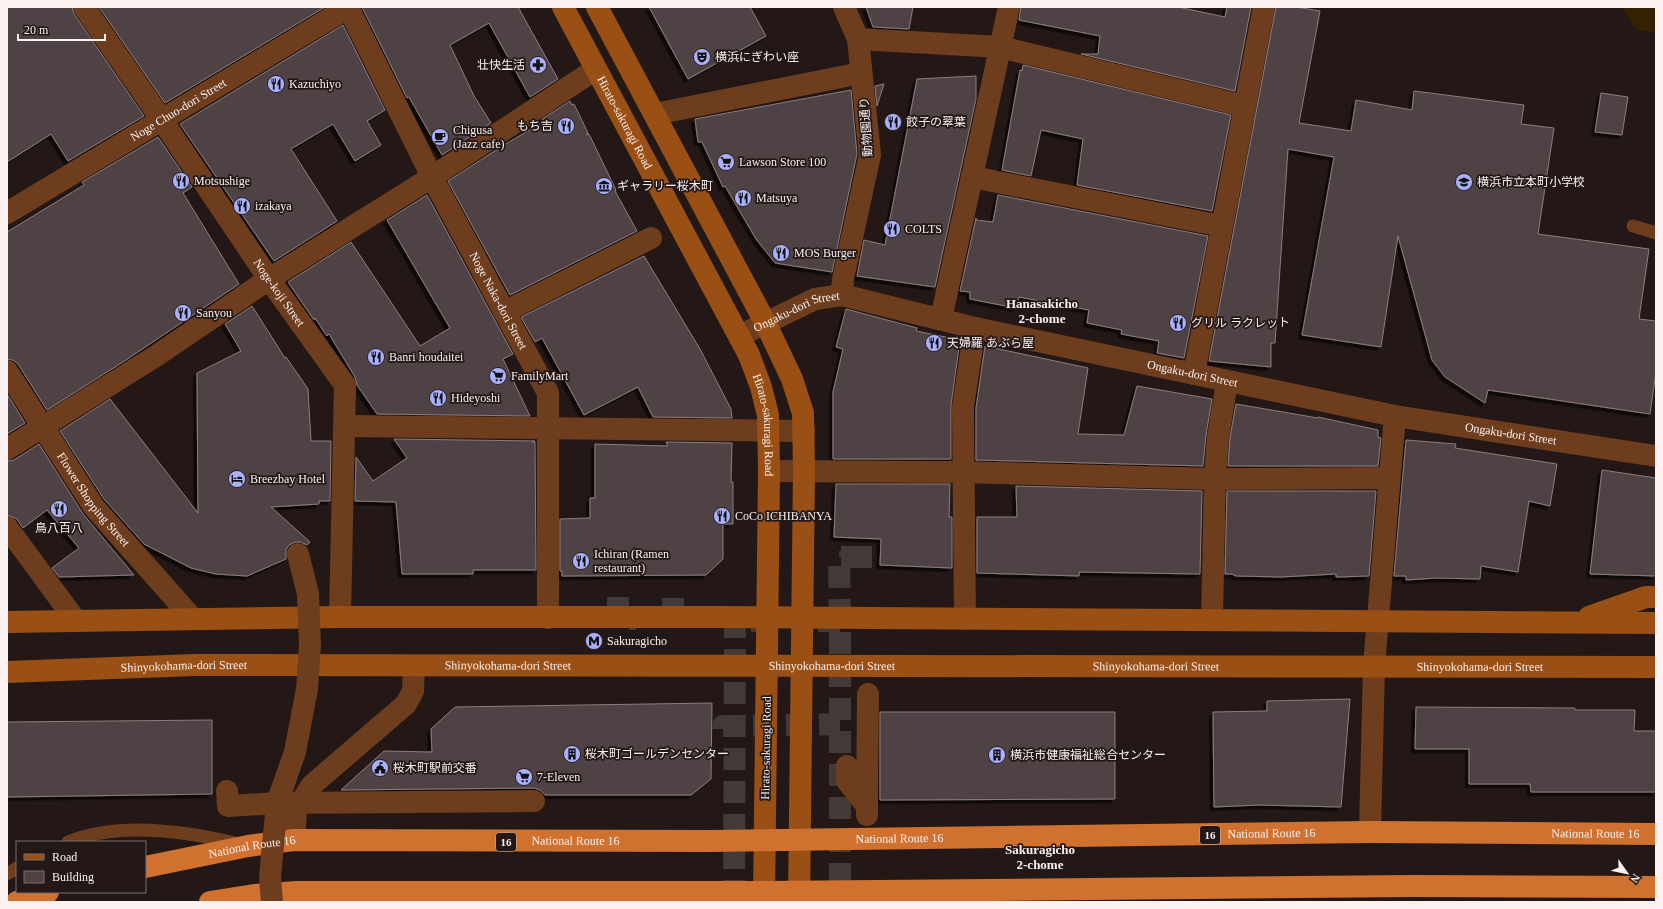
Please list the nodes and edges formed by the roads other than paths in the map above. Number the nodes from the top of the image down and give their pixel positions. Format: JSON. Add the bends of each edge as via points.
{"nodes":[{"id":1,"x":84,"y":7,"type":"edge"},
{"id":2,"x":348,"y":7,"type":"edge"},
{"id":3,"x":563,"y":7,"type":"edge"},
{"id":4,"x":597,"y":7,"type":"edge"},
{"id":5,"x":844,"y":7,"type":"edge"},
{"id":6,"x":1009,"y":7,"type":"edge"},
{"id":7,"x":1264,"y":7,"type":"edge"},
{"id":8,"x":858,"y":39,"type":"junction"},
{"id":9,"x":1000,"y":47,"type":"junction"},
{"id":10,"x":596,"y":69,"type":"junction"},
{"id":11,"x":861,"y":72,"type":"junction"},
{"id":12,"x":1245,"y":106,"type":"junction"},
{"id":13,"x":655,"y":114,"type":"junction"},
{"id":14,"x":162,"y":120,"type":"junction"},
{"id":15,"x":432,"y":177,"type":"junction"},
{"id":16,"x":972,"y":178,"type":"junction"},
{"id":17,"x":7,"y":213,"type":"edge"},
{"id":18,"x":1222,"y":226,"type":"junction"},
{"id":19,"x":1633,"y":226,"type":"dead end"},
{"id":20,"x":1656,"y":232,"type":"edge"},
{"id":21,"x":651,"y":238,"type":"dead end"},
{"id":22,"x":269,"y":279,"type":"junction"},
{"id":23,"x":842,"y":295,"type":"junction"},
{"id":24,"x":504,"y":312,"type":"junction"},
{"id":25,"x":942,"y":319,"type":"junction"},
{"id":26,"x":765,"y":322,"type":"junction"},
{"id":27,"x":975,"y":328,"type":"junction"},
{"id":28,"x":739,"y":336,"type":"junction"},
{"id":29,"x":7,"y":371,"type":"edge"},
{"id":30,"x":1194,"y":374,"type":"junction"},
{"id":31,"x":1228,"y":382,"type":"junction"},
{"id":32,"x":1395,"y":416,"type":"junction"},
{"id":33,"x":41,"y":426,"type":"junction"},
{"id":34,"x":344,"y":426,"type":"junction"},
{"id":35,"x":548,"y":427,"type":"junction"},
{"id":36,"x":769,"y":431,"type":"junction"},
{"id":37,"x":804,"y":431,"type":"junction"},
{"id":38,"x":7,"y":449,"type":"edge"},
{"id":39,"x":1656,"y":456,"type":"edge"},
{"id":40,"x":769,"y":471,"type":"junction"},
{"id":41,"x":804,"y":471,"type":"junction"},
{"id":42,"x":963,"y":472,"type":"junction"},
{"id":43,"x":1390,"y":478,"type":"junction"},
{"id":44,"x":1215,"y":479,"type":"junction"},
{"id":45,"x":7,"y":527,"type":"edge"},
{"id":46,"x":298,"y":554,"type":"dead end"},
{"id":47,"x":1656,"y":597,"type":"edge"},
{"id":48,"x":340,"y":617,"type":"junction"},
{"id":49,"x":548,"y":618,"type":"junction"},
{"id":50,"x":767,"y":618,"type":"junction"},
{"id":51,"x":802,"y":618,"type":"junction"},
{"id":52,"x":193,"y":619,"type":"junction"},
{"id":53,"x":965,"y":619,"type":"junction"},
{"id":54,"x":1212,"y":620,"type":"junction"},
{"id":55,"x":76,"y":621,"type":"junction"},
{"id":56,"x":1378,"y":621,"type":"junction"},
{"id":57,"x":7,"y":622,"type":"edge"},
{"id":58,"x":1572,"y":622,"type":"junction"},
{"id":59,"x":1656,"y":623,"type":"edge"},
{"id":60,"x":414,"y":666,"type":"junction"},
{"id":61,"x":767,"y":666,"type":"junction"},
{"id":62,"x":802,"y":666,"type":"junction"},
{"id":63,"x":1374,"y":666,"type":"junction"},
{"id":64,"x":1656,"y":667,"type":"edge"},
{"id":65,"x":7,"y":672,"type":"edge"},
{"id":66,"x":862,"y":703,"type":"dead end"},
{"id":67,"x":847,"y":766,"type":"dead end"},
{"id":68,"x":227,"y":791,"type":"dead end"},
{"id":69,"x":534,"y":801,"type":"dead end"},
{"id":70,"x":277,"y":804,"type":"junction"},
{"id":71,"x":1370,"y":832,"type":"junction"},
{"id":72,"x":1656,"y":834,"type":"edge"},
{"id":73,"x":294,"y":840,"type":"junction"},
{"id":74,"x":70,"y":841,"type":"edge"},
{"id":75,"x":764,"y":841,"type":"junction"},
{"id":76,"x":800,"y":841,"type":"junction"},
{"id":77,"x":248,"y":846,"type":"junction"},
{"id":78,"x":146,"y":867,"type":"edge"},
{"id":79,"x":16,"y":869,"type":"edge"},
{"id":80,"x":7,"y":874,"type":"edge"},
{"id":81,"x":1656,"y":887,"type":"edge"},
{"id":82,"x":297,"y":892,"type":"junction"},
{"id":83,"x":45,"y":893,"type":"edge"},
{"id":84,"x":764,"y":897,"type":"edge"},
{"id":85,"x":799,"y":897,"type":"edge"},
{"id":86,"x":17,"y":902,"type":"edge"},
{"id":87,"x":210,"y":902,"type":"edge"},
{"id":88,"x":272,"y":902,"type":"edge"},
{"id":89,"x":277,"y":902,"type":"edge"}],
"edges":[{"from":1,"to":14,"type":"street","name":"Noge-koji Street"},
{"from":2,"to":14,"type":"street","name":"Noge Chuo-dori Street"},
{"from":2,"to":15,"type":"street","name":"Noge Naka-dori Street"},
{"from":3,"to":10,"type":"street","name":"Hirato-sakuragi Road"},
{"from":4,"to":13,"type":"street"},
{"from":5,"to":8,"type":"street","name":"動物園通り"},
{"from":6,"to":9,"type":"street"},
{"from":7,"to":12,"type":"street"},
{"from":8,"to":9,"type":"street"},
{"from":8,"to":11,"type":"street","name":"動物園通り"},
{"from":9,"to":12,"type":"street"},
{"from":9,"to":16,"type":"street"},
{"from":10,"to":15,"type":"street"},
{"from":10,"to":28,"type":"street","name":"Hirato-sakuragi Road"},
{"from":11,"to":13,"type":"street"},
{"from":11,"to":23,"type":"street","name":"動物園通り","via":[[870,155],[843,279]]},
{"from":12,"to":18,"type":"street"},
{"from":13,"to":26,"type":"street"},
{"from":14,"to":17,"type":"street","name":"Noge Chuo-dori Street"},
{"from":14,"to":22,"type":"street","name":"Noge-koji Street"},
{"from":15,"to":22,"type":"street"},
{"from":15,"to":24,"type":"street","name":"Noge Naka-dori Street"},
{"from":16,"to":18,"type":"street"},
{"from":16,"to":25,"type":"street"},
{"from":18,"to":30,"type":"street"},
{"from":19,"to":20,"type":"lane"},
{"from":21,"to":24,"type":"street"},
{"from":22,"to":33,"type":"street","via":[[156,356]]},
{"from":22,"to":34,"type":"street","name":"Noge-koji Street","via":[[345,385]]},
{"from":23,"to":25,"type":"street","name":"Ongaku-dori Street"},
{"from":23,"to":26,"type":"street","name":"Ongaku-dori Street","via":[[815,299]]},
{"from":24,"to":35,"type":"street","name":"Noge Naka-dori Street","via":[[548,393]]},
{"from":25,"to":27,"type":"street","name":"Ongaku-dori Street"},
{"from":26,"to":28,"type":"street","name":"Ongaku-dori Street"},
{"from":26,"to":37,"type":"street","via":[[792,379],[803,413]]},
{"from":27,"to":30,"type":"street","name":"Ongaku-dori Street"},
{"from":27,"to":42,"type":"street","via":[[963,407]]},
{"from":28,"to":36,"type":"street","name":"Hirato-sakuragi Road","via":[[761,387]]},
{"from":29,"to":33,"type":"street","name":"Flower Shopping Street"},
{"from":30,"to":31,"type":"street","name":"Ongaku-dori Street"},
{"from":31,"to":32,"type":"street","name":"Ongaku-dori Street"},
{"from":31,"to":44,"type":"street","via":[[1218,437]]},
{"from":32,"to":39,"type":"street","name":"Ongaku-dori Street"},
{"from":32,"to":43,"type":"street"},
{"from":33,"to":38,"type":"street"},
{"from":33,"to":52,"type":"street","name":"Flower Shopping Street","via":[[94,507]]},
{"from":34,"to":35,"type":"street"},
{"from":34,"to":48,"type":"street","name":"Noge-koji Street"},
{"from":35,"to":36,"type":"street"},
{"from":35,"to":49,"type":"street","name":"Noge Naka-dori Street"},
{"from":36,"to":37,"type":"street"},
{"from":36,"to":40,"type":"street","name":"Hirato-sakuragi Road"},
{"from":37,"to":41,"type":"street"},
{"from":40,"to":41,"type":"street"},
{"from":40,"to":50,"type":"street","name":"Hirato-sakuragi Road"},
{"from":41,"to":42,"type":"street"},
{"from":41,"to":51,"type":"street"},
{"from":42,"to":44,"type":"street"},
{"from":42,"to":53,"type":"street"},
{"from":43,"to":44,"type":"street"},
{"from":43,"to":56,"type":"street"},
{"from":44,"to":54,"type":"street"},
{"from":45,"to":55,"type":"street"},
{"from":46,"to":70,"type":"street","bridge":true,"via":[[308,594],[310,644],[307,689],[295,752]]},
{"from":47,"to":58,"type":"street","via":[[1646,597]]},
{"from":48,"to":49,"type":"street"},
{"from":48,"to":52,"type":"street"},
{"from":49,"to":50,"type":"street"},
{"from":50,"to":51,"type":"street"},
{"from":50,"to":61,"type":"street","name":"Hirato-sakuragi Road"},
{"from":51,"to":53,"type":"street"},
{"from":51,"to":62,"type":"street"},
{"from":52,"to":55,"type":"street"},
{"from":53,"to":54,"type":"street"},
{"from":54,"to":56,"type":"street"},
{"from":55,"to":57,"type":"street"},
{"from":56,"to":58,"type":"street"},
{"from":56,"to":63,"type":"street"},
{"from":58,"to":59,"type":"street"},
{"from":60,"to":61,"type":"street","name":"Shinyokohama-dori Street"},
{"from":60,"to":65,"type":"street","name":"Shinyokohama-dori Street","via":[[195,666]]},
{"from":60,"to":73,"type":"street","via":[[414,691],[406,704],[312,785],[296,810]]},
{"from":61,"to":62,"type":"street","name":"Shinyokohama-dori Street"},
{"from":61,"to":75,"type":"street","name":"Hirato-sakuragi Road"},
{"from":62,"to":63,"type":"street","name":"Shinyokohama-dori Street"},
{"from":62,"to":76,"type":"street"},
{"from":63,"to":64,"type":"street","name":"Shinyokohama-dori Street"},
{"from":63,"to":71,"type":"street"},
{"from":66,"to":67,"type":"street","via":[[867,810],[847,781]]},
{"from":68,"to":70,"type":"street","bridge":true,"via":[[228,806]]},
{"from":69,"to":70,"type":"street","bridge":true},
{"from":70,"to":88,"type":"street","bridge":true,"via":[[270,877]]},
{"from":71,"to":72,"type":"highway","name":"National Route 16","number":"16"},
{"from":71,"to":76,"type":"highway","name":"National Route 16","number":"16"},
{"from":73,"to":75,"type":"highway","name":"National Route 16","number":"16"},
{"from":73,"to":77,"type":"highway","name":"National Route 16","number":"16"},
{"from":74,"to":77,"type":"lane","via":[[84,835],[118,830],[206,836]]},
{"from":75,"to":76,"type":"highway","name":"National Route 16","number":"16"},
{"from":75,"to":84,"type":"street","name":"Hirato-sakuragi Road"},
{"from":76,"to":85,"type":"street"},
{"from":77,"to":78,"type":"highway","name":"National Route 16","number":"16"},
{"from":79,"to":80,"type":"lane"},
{"from":81,"to":85,"type":"highway","via":[[1405,886]]},
{"from":82,"to":84,"type":"highway"},
{"from":82,"to":87,"type":"highway"},
{"from":82,"to":89,"type":"street"},
{"from":83,"to":86,"type":"highway"},
{"from":84,"to":85,"type":"highway"}]}
